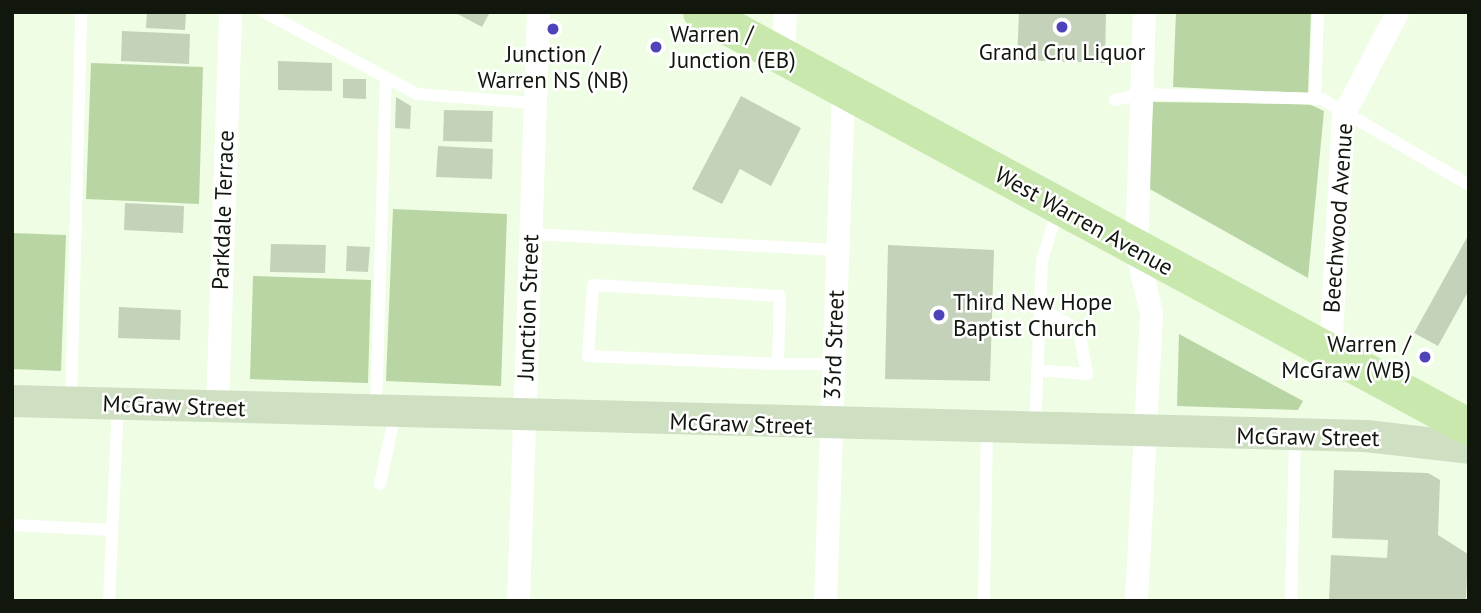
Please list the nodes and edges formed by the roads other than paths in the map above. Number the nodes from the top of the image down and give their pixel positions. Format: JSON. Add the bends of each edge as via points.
{"nodes":[{"id":1,"x":81,"y":12,"type":"edge"},
{"id":2,"x":230,"y":12,"type":"edge"},
{"id":3,"x":264,"y":12,"type":"edge"},
{"id":4,"x":538,"y":12,"type":"edge"},
{"id":5,"x":701,"y":12,"type":"edge"},
{"id":6,"x":785,"y":12,"type":"edge"},
{"id":7,"x":1144,"y":12,"type":"edge"},
{"id":8,"x":1318,"y":12,"type":"edge"},
{"id":9,"x":1397,"y":12,"type":"edge"},
{"id":10,"x":783,"y":57,"type":"junction"},
{"id":11,"x":386,"y":79,"type":"junction"},
{"id":12,"x":843,"y":90,"type":"junction"},
{"id":13,"x":1141,"y":94,"type":"junction"},
{"id":14,"x":1315,"y":99,"type":"junction"},
{"id":15,"x":1115,"y":100,"type":"dead end"},
{"id":16,"x":535,"y":103,"type":"junction"},
{"id":17,"x":1343,"y":114,"type":"junction"},
{"id":18,"x":1469,"y":185,"type":"edge"},
{"id":19,"x":1058,"y":207,"type":"junction"},
{"id":20,"x":531,"y":234,"type":"junction"},
{"id":21,"x":838,"y":250,"type":"junction"},
{"id":22,"x":1136,"y":250,"type":"junction"},
{"id":23,"x":1040,"y":308,"type":"junction"},
{"id":24,"x":1330,"y":354,"type":"junction"},
{"id":25,"x":778,"y":364,"type":"junction"},
{"id":26,"x":833,"y":364,"type":"junction"},
{"id":27,"x":1037,"y":370,"type":"junction"},
{"id":28,"x":12,"y":401,"type":"edge"},
{"id":29,"x":71,"y":403,"type":"junction"},
{"id":30,"x":118,"y":405,"type":"junction"},
{"id":31,"x":217,"y":408,"type":"junction"},
{"id":32,"x":385,"y":413,"type":"junction"},
{"id":33,"x":525,"y":417,"type":"junction"},
{"id":34,"x":831,"y":426,"type":"junction"},
{"id":35,"x":1469,"y":427,"type":"edge"},
{"id":36,"x":987,"y":431,"type":"junction"},
{"id":37,"x":1035,"y":432,"type":"junction"},
{"id":38,"x":1141,"y":435,"type":"junction"},
{"id":39,"x":1295,"y":436,"type":"junction"},
{"id":40,"x":1469,"y":448,"type":"edge"},
{"id":41,"x":380,"y":484,"type":"dead end"},
{"id":42,"x":12,"y":525,"type":"edge"},
{"id":43,"x":112,"y":530,"type":"junction"},
{"id":44,"x":109,"y":601,"type":"edge"},
{"id":45,"x":517,"y":601,"type":"edge"},
{"id":46,"x":825,"y":601,"type":"edge"},
{"id":47,"x":984,"y":601,"type":"edge"},
{"id":48,"x":1136,"y":601,"type":"edge"},
{"id":49,"x":1291,"y":601,"type":"edge"}],
"edges":[{"from":1,"to":29,"type":"lane"},
{"from":2,"to":31,"type":"street","name":"Parkdale Terrace"},
{"from":3,"to":11,"type":"lane"},
{"from":4,"to":16,"type":"street","name":"Junction Street"},
{"from":5,"to":10,"type":"main road","name":"West Warren Avenue"},
{"from":6,"to":10,"type":"street"},
{"from":7,"to":13,"type":"street"},
{"from":8,"to":14,"type":"lane"},
{"from":9,"to":17,"type":"street","name":"Beechwood Avenue"},
{"from":10,"to":12,"type":"main road","name":"West Warren Avenue"},
{"from":11,"to":16,"type":"lane","via":[[417,94]]},
{"from":11,"to":32,"type":"lane"},
{"from":12,"to":19,"type":"main road","name":"West Warren Avenue"},
{"from":12,"to":21,"type":"street","name":"33rd Street"},
{"from":13,"to":14,"type":"lane"},
{"from":13,"to":15,"type":"lane"},
{"from":13,"to":22,"type":"street"},
{"from":14,"to":17,"type":"lane"},
{"from":16,"to":20,"type":"street","name":"Junction Street"},
{"from":17,"to":18,"type":"lane"},
{"from":17,"to":24,"type":"street","name":"Beechwood Avenue"},
{"from":19,"to":22,"type":"main road","name":"West Warren Avenue"},
{"from":19,"to":23,"type":"lane","via":[[1042,261]]},
{"from":20,"to":21,"type":"lane"},
{"from":20,"to":33,"type":"street","name":"Junction Street"},
{"from":21,"to":26,"type":"street","name":"33rd Street"},
{"from":22,"to":24,"type":"main road","name":"West Warren Avenue"},
{"from":22,"to":38,"type":"street","via":[[1151,313]]},
{"from":23,"to":27,"type":"lane"},
{"from":23,"to":27,"type":"lane","via":[[1079,330],[1087,374]]},
{"from":24,"to":35,"type":"main road","name":"West Warren Avenue"},
{"from":25,"to":25,"type":"lane","via":[[588,356],[593,285],[780,296]]},
{"from":25,"to":26,"type":"lane"},
{"from":26,"to":34,"type":"street","name":"33rd Street"},
{"from":27,"to":37,"type":"lane"},
{"from":28,"to":29,"type":"street","name":"McGraw Street"},
{"from":29,"to":30,"type":"street","name":"McGraw Street"},
{"from":30,"to":31,"type":"street","name":"McGraw Street"},
{"from":30,"to":43,"type":"lane"},
{"from":31,"to":32,"type":"street","name":"McGraw Street"},
{"from":32,"to":33,"type":"street","name":"McGraw Street"},
{"from":32,"to":41,"type":"lane"},
{"from":33,"to":34,"type":"street","name":"McGraw Street"},
{"from":33,"to":45,"type":"street","name":"Junction Street"},
{"from":34,"to":36,"type":"street","name":"McGraw Street"},
{"from":34,"to":46,"type":"street","name":"33rd Street"},
{"from":36,"to":37,"type":"street","name":"McGraw Street"},
{"from":36,"to":47,"type":"lane"},
{"from":37,"to":38,"type":"street","name":"McGraw Street"},
{"from":38,"to":39,"type":"street","name":"McGraw Street"},
{"from":38,"to":48,"type":"street"},
{"from":39,"to":40,"type":"street","name":"McGraw Street"},
{"from":39,"to":49,"type":"lane"},
{"from":42,"to":43,"type":"lane"},
{"from":43,"to":44,"type":"lane"}]}
